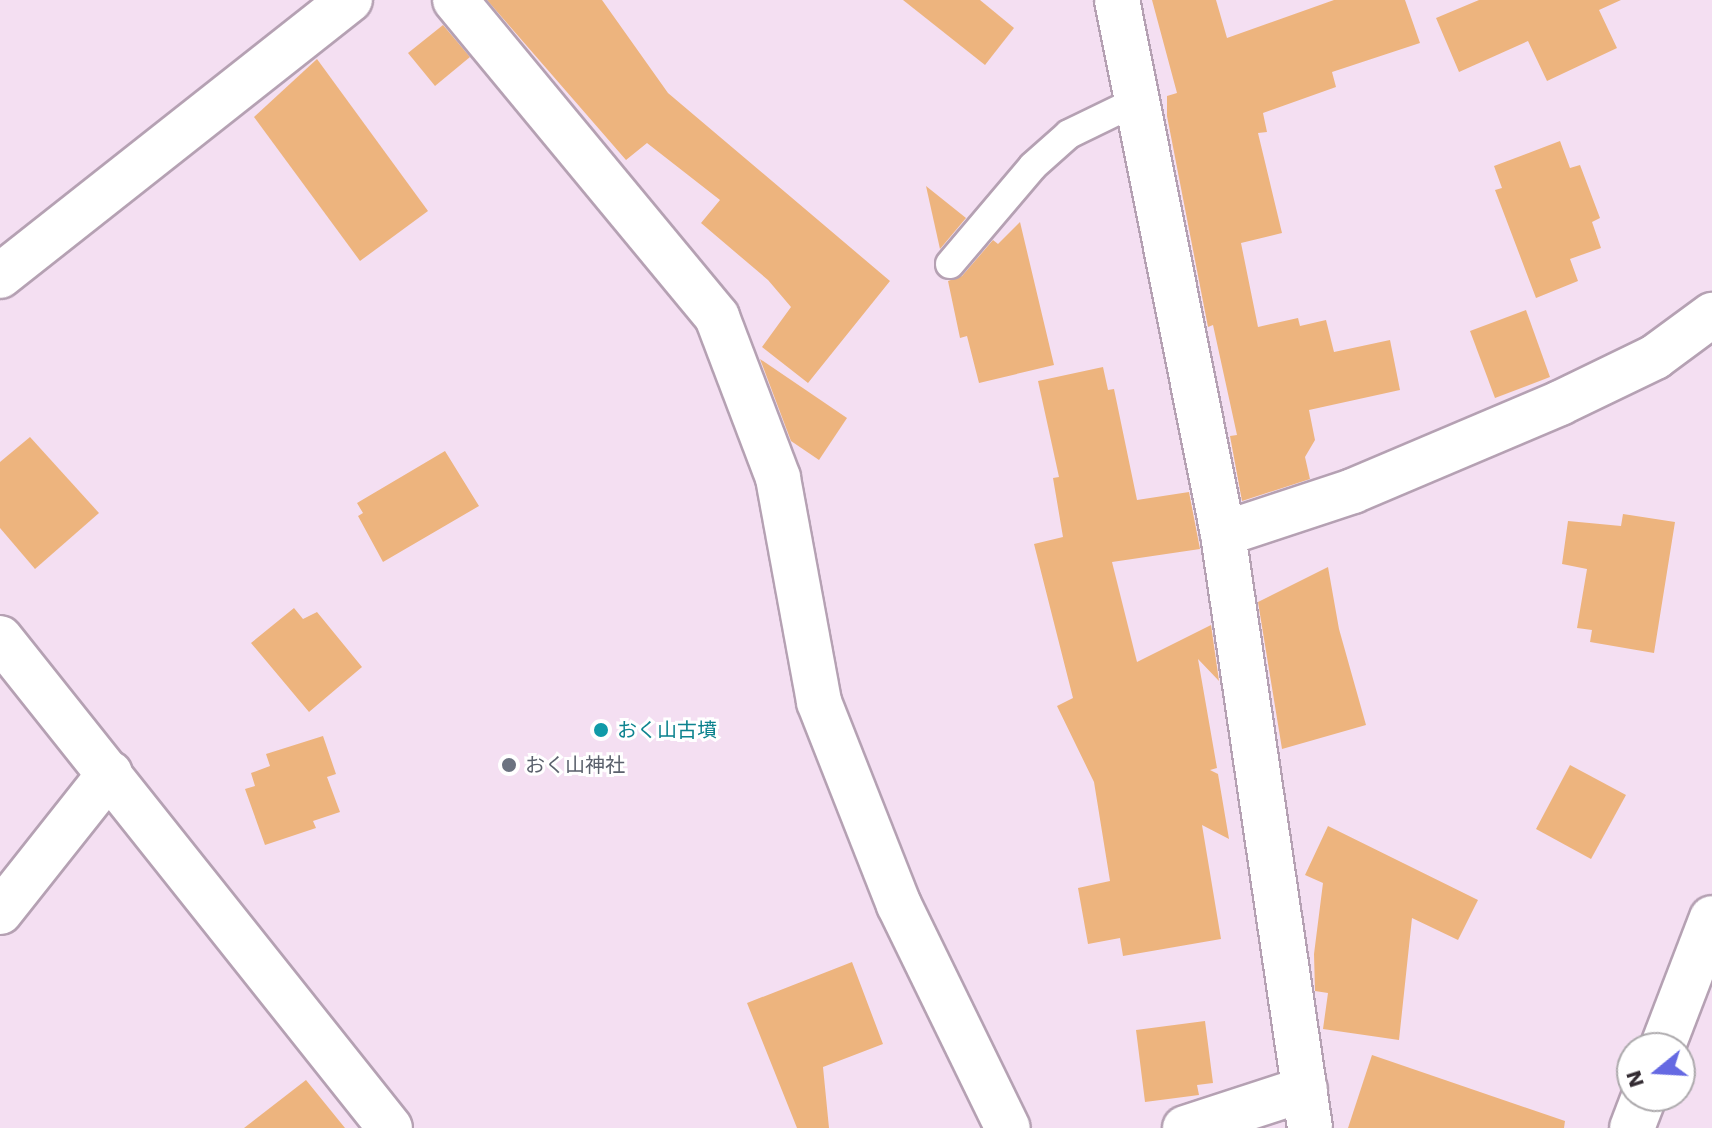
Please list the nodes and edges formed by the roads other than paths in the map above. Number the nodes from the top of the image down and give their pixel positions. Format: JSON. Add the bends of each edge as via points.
{"nodes":[{"id":1,"x":350,"y":0,"type":"edge"},
{"id":2,"x":455,"y":0,"type":"edge"},
{"id":3,"x":1117,"y":0,"type":"edge"},
{"id":4,"x":1135,"y":102,"type":"junction"},
{"id":5,"x":950,"y":264,"type":"dead end"},
{"id":6,"x":0,"y":276,"type":"edge"},
{"id":7,"x":1712,"y":315,"type":"edge"},
{"id":8,"x":1223,"y":534,"type":"junction"},
{"id":9,"x":0,"y":638,"type":"edge"},
{"id":10,"x":110,"y":773,"type":"junction"},
{"id":11,"x":0,"y":912,"type":"edge"},
{"id":12,"x":1712,"y":918,"type":"edge"},
{"id":13,"x":1668,"y":1032,"type":"edge"},
{"id":14,"x":1308,"y":1108,"type":"edge"},
{"id":15,"x":390,"y":1128,"type":"edge"},
{"id":16,"x":1008,"y":1128,"type":"edge"},
{"id":17,"x":1185,"y":1128,"type":"edge"}],
"edges":[{"from":1,"to":6,"type":"main road"},
{"from":2,"to":16,"type":"main road","via":[[717,317],[778,478],[819,702],[899,905]]},
{"from":3,"to":4,"type":"main road"},
{"from":4,"to":5,"type":"lane","via":[[1069,134],[1033,166]]},
{"from":4,"to":8,"type":"main road"},
{"from":7,"to":8,"type":"main road","via":[[1655,357],[1560,403],[1353,491]]},
{"from":8,"to":14,"type":"main road"},
{"from":9,"to":10,"type":"main road"},
{"from":10,"to":11,"type":"main road"},
{"from":10,"to":15,"type":"main road"},
{"from":12,"to":13,"type":"main road"},
{"from":14,"to":17,"type":"main road"}]}
